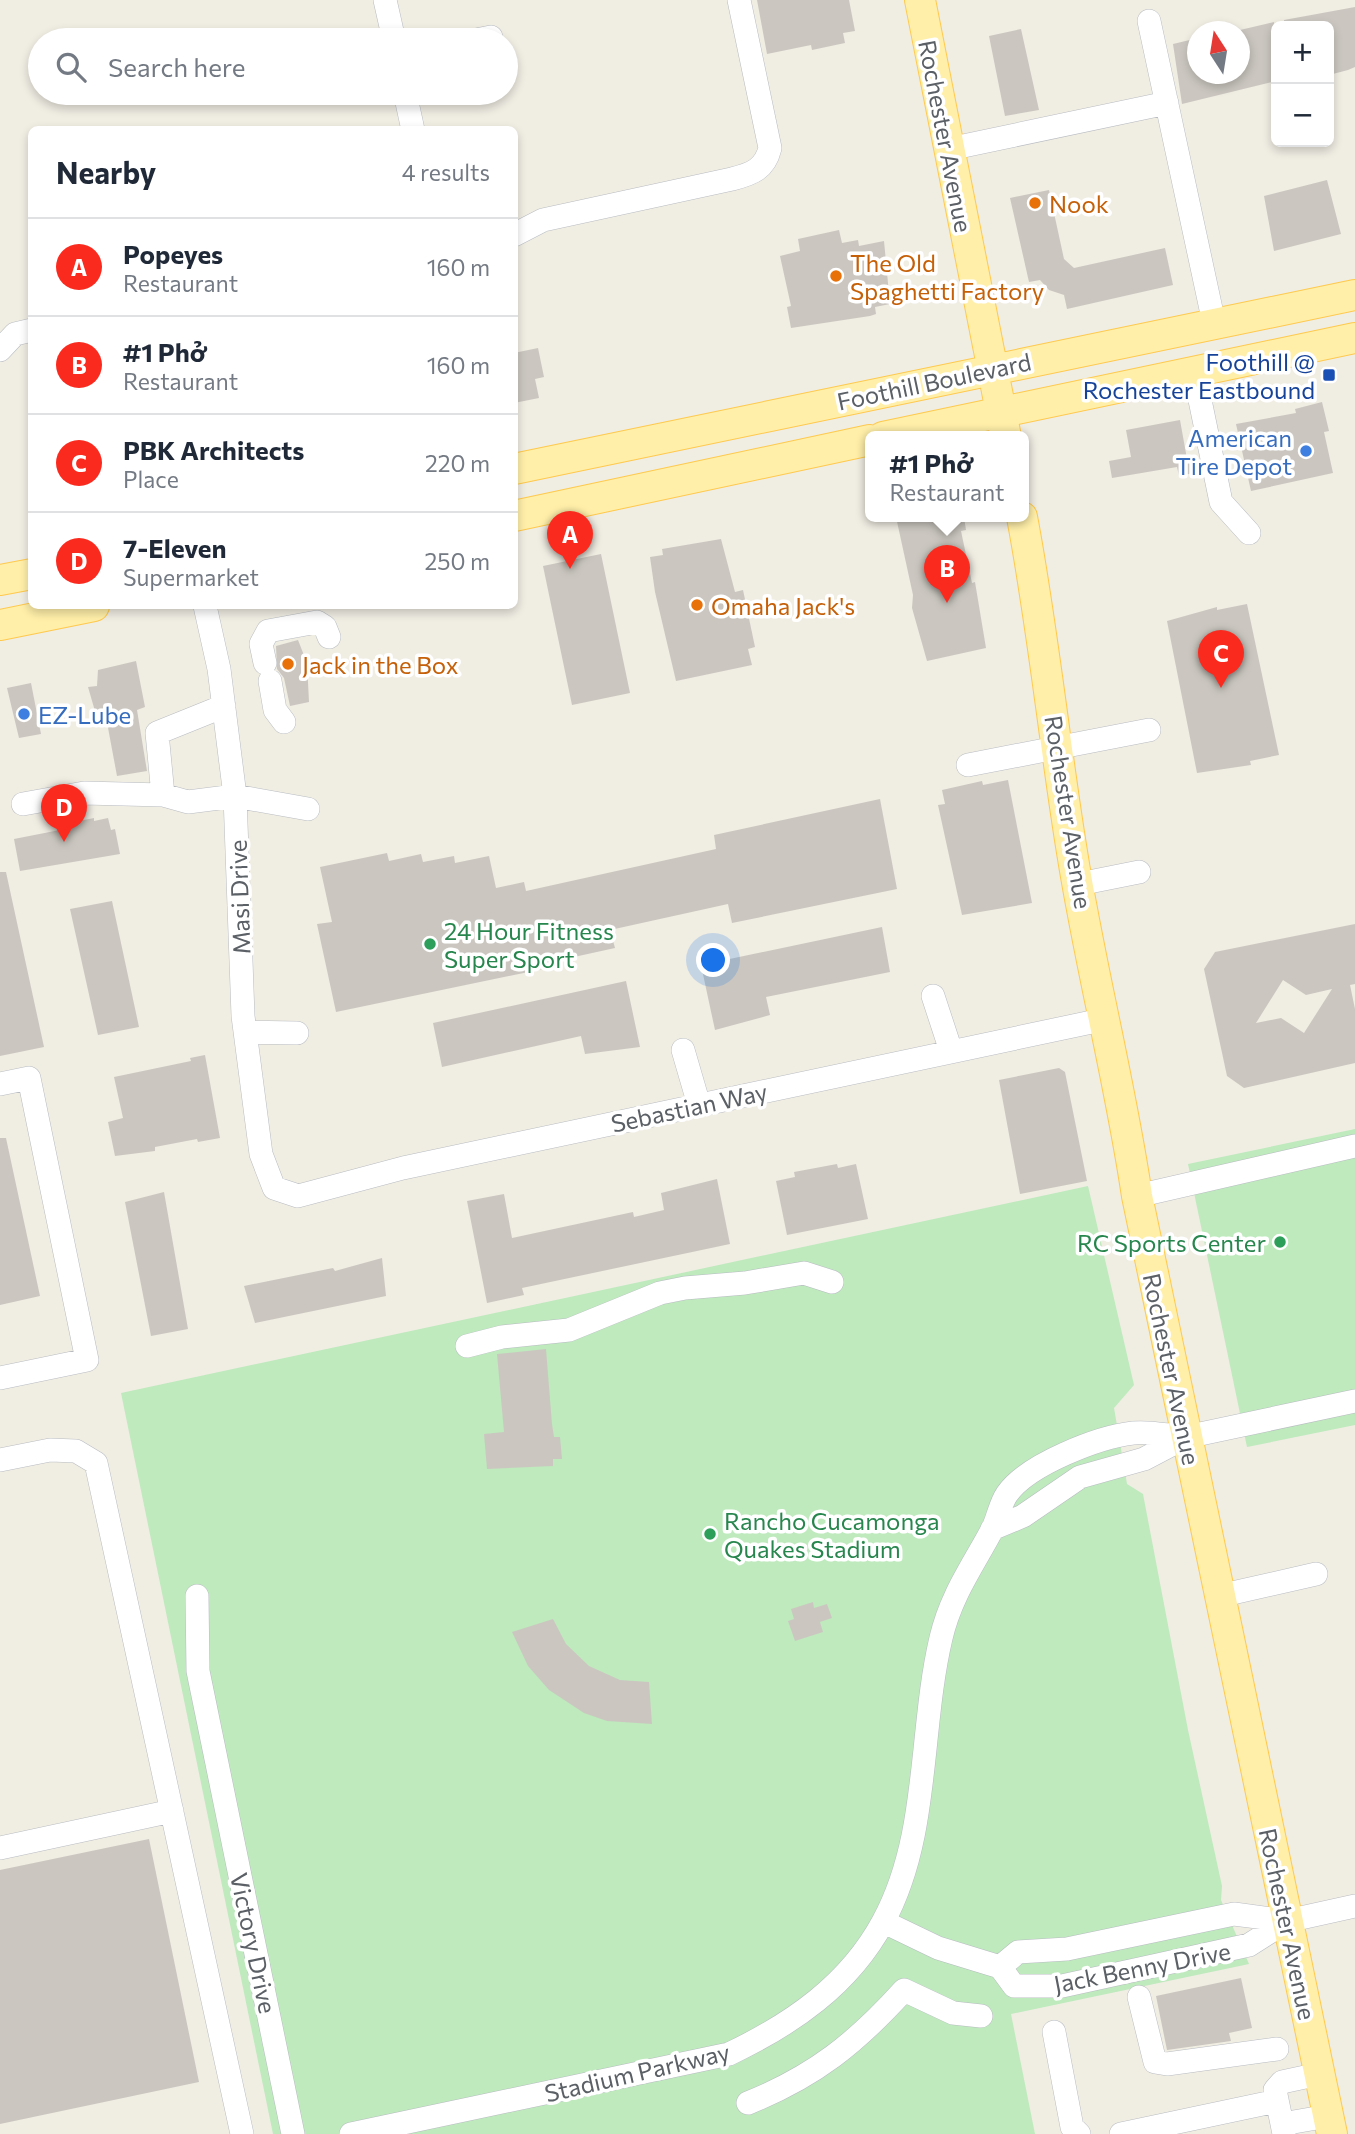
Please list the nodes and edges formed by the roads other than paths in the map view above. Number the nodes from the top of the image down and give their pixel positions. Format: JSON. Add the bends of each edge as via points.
{"nodes":[{"id":1,"x":385,"y":0,"type":"edge"},
{"id":2,"x":739,"y":0,"type":"edge"},
{"id":3,"x":920,"y":0,"type":"edge"},
{"id":4,"x":1149,"y":21,"type":"dead end"},
{"id":5,"x":391,"y":28,"type":"edge"},
{"id":6,"x":1167,"y":103,"type":"junction"},
{"id":7,"x":408,"y":105,"type":"edge"},
{"id":8,"x":412,"y":126,"type":"edge"},
{"id":9,"x":949,"y":149,"type":"junction"},
{"id":10,"x":518,"y":233,"type":"edge"},
{"id":11,"x":1355,"y":295,"type":"edge"},
{"id":12,"x":1214,"y":323,"type":"junction"},
{"id":13,"x":28,"y":331,"type":"edge"},
{"id":14,"x":1355,"y":338,"type":"edge"},
{"id":15,"x":0,"y":351,"type":"edge"},
{"id":16,"x":992,"y":368,"type":"junction"},
{"id":17,"x":1194,"y":372,"type":"junction"},
{"id":18,"x":1003,"y":424,"type":"edge"},
{"id":19,"x":938,"y":431,"type":"edge"},
{"id":20,"x":865,"y":441,"type":"edge"},
{"id":21,"x":518,"y":468,"type":"edge"},
{"id":22,"x":518,"y":515,"type":"edge"},
{"id":23,"x":1023,"y":522,"type":"edge"},
{"id":24,"x":1249,"y":533,"type":"dead end"},
{"id":25,"x":28,"y":575,"type":"edge"},
{"id":26,"x":0,"y":580,"type":"edge"},
{"id":27,"x":79,"y":609,"type":"edge"},
{"id":28,"x":206,"y":609,"type":"edge"},
{"id":29,"x":0,"y":625,"type":"edge"},
{"id":30,"x":329,"y":637,"type":"dead end"},
{"id":31,"x":224,"y":706,"type":"junction"},
{"id":32,"x":285,"y":722,"type":"dead end"},
{"id":33,"x":1149,"y":730,"type":"dead end"},
{"id":34,"x":1057,"y":747,"type":"junction"},
{"id":35,"x":968,"y":765,"type":"dead end"},
{"id":36,"x":163,"y":795,"type":"junction"},
{"id":37,"x":235,"y":796,"type":"junction"},
{"id":38,"x":23,"y":804,"type":"dead end"},
{"id":39,"x":307,"y":809,"type":"dead end"},
{"id":40,"x":1139,"y":872,"type":"dead end"},
{"id":41,"x":1079,"y":884,"type":"junction"},
{"id":42,"x":933,"y":996,"type":"dead end"},
{"id":43,"x":1106,"y":1019,"type":"junction"},
{"id":44,"x":246,"y":1032,"type":"junction"},
{"id":45,"x":297,"y":1033,"type":"dead end"},
{"id":46,"x":683,"y":1050,"type":"dead end"},
{"id":47,"x":951,"y":1051,"type":"junction"},
{"id":48,"x":0,"y":1084,"type":"edge"},
{"id":49,"x":699,"y":1105,"type":"junction"},
{"id":50,"x":1355,"y":1146,"type":"edge"},
{"id":51,"x":274,"y":1188,"type":"joint"},
{"id":52,"x":1137,"y":1196,"type":"junction"},
{"id":53,"x":832,"y":1282,"type":"dead end"},
{"id":54,"x":467,"y":1346,"type":"dead end"},
{"id":55,"x":0,"y":1378,"type":"edge"},
{"id":56,"x":1355,"y":1401,"type":"edge"},
{"id":57,"x":1186,"y":1437,"type":"junction"},
{"id":58,"x":0,"y":1460,"type":"edge"},
{"id":59,"x":1317,"y":1574,"type":"dead end"},
{"id":60,"x":197,"y":1595,"type":"dead end"},
{"id":61,"x":1219,"y":1596,"type":"junction"},
{"id":62,"x":172,"y":1811,"type":"junction"},
{"id":63,"x":0,"y":1848,"type":"edge"},
{"id":64,"x":1355,"y":1906,"type":"edge"},
{"id":65,"x":1287,"y":1921,"type":"junction"},
{"id":66,"x":884,"y":1922,"type":"junction"},
{"id":67,"x":1000,"y":1967,"type":"junction"},
{"id":68,"x":1139,"y":1997,"type":"dead end"},
{"id":69,"x":981,"y":2015,"type":"dead end"},
{"id":70,"x":1054,"y":2032,"type":"dead end"},
{"id":71,"x":1312,"y":2040,"type":"junction"},
{"id":72,"x":1277,"y":2049,"type":"junction"},
{"id":73,"x":1319,"y":2074,"type":"junction"},
{"id":74,"x":1276,"y":2095,"type":"junction"},
{"id":75,"x":748,"y":2103,"type":"dead end"},
{"id":76,"x":1330,"y":2125,"type":"edge"},
{"id":77,"x":1283,"y":2129,"type":"edge"},
{"id":78,"x":242,"y":2134,"type":"edge"},
{"id":79,"x":293,"y":2134,"type":"edge"},
{"id":80,"x":351,"y":2134,"type":"edge"},
{"id":81,"x":1079,"y":2134,"type":"edge"},
{"id":82,"x":1121,"y":2134,"type":"edge"}],
"edges":[{"from":1,"to":5,"type":"street"},
{"from":2,"to":10,"type":"street","via":[[770,148],[759,169],[732,179],[543,220]]},
{"from":3,"to":9,"type":"main road","name":"Rochester Avenue"},
{"from":4,"to":6,"type":"street"},
{"from":6,"to":9,"type":"street"},
{"from":6,"to":12,"type":"street"},
{"from":7,"to":8,"type":"street"},
{"from":9,"to":16,"type":"main road","name":"Rochester Avenue"},
{"from":11,"to":12,"type":"main road","name":"Foothill Boulevard"},
{"from":12,"to":16,"type":"main road","name":"Foothill Boulevard"},
{"from":13,"to":15,"type":"street","via":[[15,334]]},
{"from":14,"to":17,"type":"main road","name":"Foothill Boulevard"},
{"from":16,"to":18,"type":"main road","name":"Rochester Avenue"},
{"from":16,"to":21,"type":"main road","name":"Foothill Boulevard"},
{"from":17,"to":18,"type":"main road","name":"Foothill Boulevard"},
{"from":17,"to":24,"type":"street","via":[[1221,502]]},
{"from":18,"to":19,"type":"main road","name":"Foothill Boulevard"},
{"from":20,"to":22,"type":"main road","name":"Foothill Boulevard"},
{"from":23,"to":34,"type":"main road","name":"Rochester Avenue","via":[[1040,607]]},
{"from":25,"to":26,"type":"main road"},
{"from":27,"to":29,"type":"main road"},
{"from":28,"to":31,"type":"street","name":"Masi Drive"},
{"from":30,"to":32,"type":"street","via":[[317,622],[268,631],[261,644],[275,710]]},
{"from":31,"to":36,"type":"street","via":[[157,733]]},
{"from":31,"to":37,"type":"street","name":"Masi Drive"},
{"from":33,"to":34,"type":"street"},
{"from":34,"to":35,"type":"street"},
{"from":34,"to":41,"type":"main road","name":"Rochester Avenue"},
{"from":36,"to":37,"type":"street","via":[[188,802]]},
{"from":36,"to":38,"type":"street","via":[[84,793]]},
{"from":37,"to":39,"type":"street"},
{"from":37,"to":44,"type":"street","name":"Masi Drive"},
{"from":40,"to":41,"type":"street"},
{"from":41,"to":43,"type":"main road","name":"Rochester Avenue"},
{"from":42,"to":47,"type":"street"},
{"from":43,"to":47,"type":"street","name":"Sebastian Way"},
{"from":43,"to":52,"type":"main road","name":"Rochester Avenue"},
{"from":44,"to":45,"type":"street"},
{"from":44,"to":51,"type":"street","name":"Masi Drive","via":[[261,1154]]},
{"from":46,"to":49,"type":"street"},
{"from":47,"to":49,"type":"street","name":"Sebastian Way"},
{"from":48,"to":55,"type":"street","via":[[29,1078],[87,1360]]},
{"from":49,"to":51,"type":"street","name":"Sebastian Way","via":[[402,1168],[298,1196]]},
{"from":50,"to":52,"type":"street"},
{"from":52,"to":57,"type":"main road","name":"Rochester Avenue"},
{"from":53,"to":54,"type":"street","via":[[804,1273],[685,1288],[647,1298],[569,1330]]},
{"from":56,"to":57,"type":"street","name":"Stadium Parkway"},
{"from":57,"to":61,"type":"main road","name":"Rochester Avenue"},
{"from":57,"to":66,"type":"street","name":"Stadium Parkway","via":[[1136,1433],[1081,1446],[1007,1493],[992,1529],[964,1574],[941,1638],[912,1837]]},
{"from":58,"to":62,"type":"street","via":[[50,1450],[76,1451],[96,1463]]},
{"from":59,"to":61,"type":"street"},
{"from":60,"to":79,"type":"street","name":"Victory Drive","via":[[198,1671]]},
{"from":61,"to":65,"type":"main road","name":"Rochester Avenue"},
{"from":62,"to":63,"type":"street"},
{"from":62,"to":78,"type":"street"},
{"from":64,"to":65,"type":"street","name":"Jack Benny Drive"},
{"from":65,"to":67,"type":"street","name":"Jack Benny Drive","via":[[1234,1914],[1067,1949],[1017,1952]]},
{"from":65,"to":67,"type":"street","name":"Jack Benny Drive","via":[[1249,1945],[1062,1986],[1014,1986]]},
{"from":65,"to":71,"type":"main road","name":"Rochester Avenue"},
{"from":66,"to":67,"type":"street","name":"Jack Benny Drive","via":[[938,1948]]},
{"from":66,"to":80,"type":"street","name":"Stadium Parkway","via":[[850,1969],[815,2003],[780,2028],[729,2054]]},
{"from":68,"to":72,"type":"street","via":[[1155,2062]]},
{"from":69,"to":75,"type":"street","via":[[953,2013],[904,1990],[838,2056]]},
{"from":70,"to":81,"type":"street","via":[[1072,2127]]},
{"from":71,"to":72,"type":"street"},
{"from":71,"to":73,"type":"main road","name":"Rochester Avenue"},
{"from":72,"to":74,"type":"street","via":[[1270,2060]]},
{"from":73,"to":74,"type":"street","via":[[1282,2081]]},
{"from":73,"to":76,"type":"main road","name":"Rochester Avenue"},
{"from":74,"to":77,"type":"street"},
{"from":74,"to":82,"type":"street"},
{"from":76,"to":77,"type":"street"}]}
